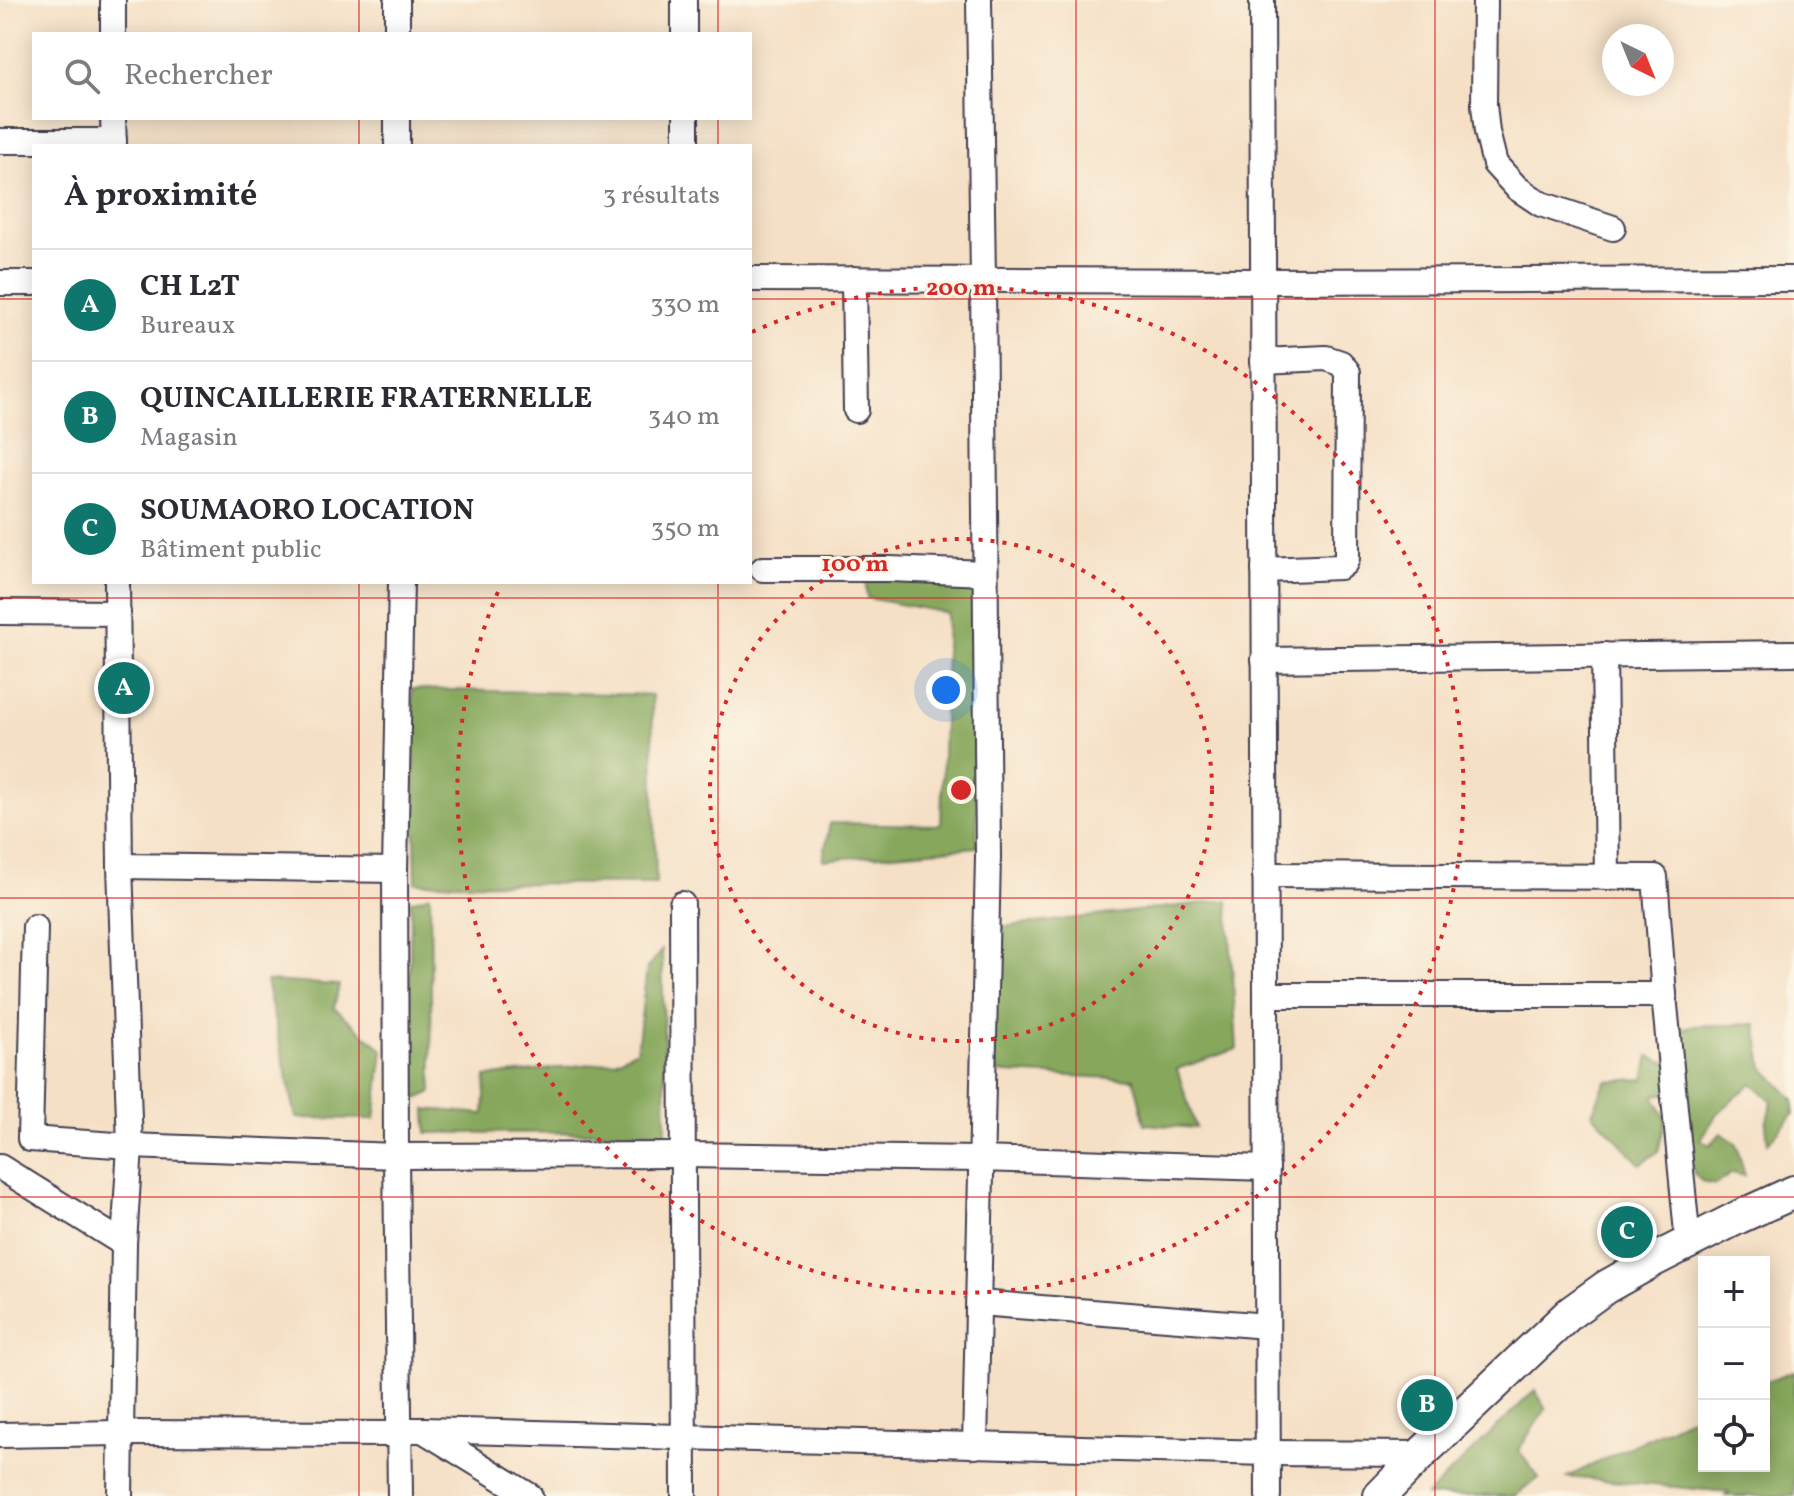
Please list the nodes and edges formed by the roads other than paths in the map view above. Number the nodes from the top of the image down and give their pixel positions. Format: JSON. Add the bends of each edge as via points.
{"nodes":[{"id":1,"x":113,"y":0,"type":"edge"},
{"id":2,"x":397,"y":0,"type":"edge"},
{"id":3,"x":684,"y":0,"type":"edge"},
{"id":4,"x":979,"y":0,"type":"edge"},
{"id":5,"x":1262,"y":0,"type":"edge"},
{"id":6,"x":1485,"y":0,"type":"edge"},
{"id":7,"x":113,"y":32,"type":"edge"},
{"id":8,"x":397,"y":32,"type":"edge"},
{"id":9,"x":684,"y":32,"type":"edge"},
{"id":10,"x":397,"y":120,"type":"edge"},
{"id":11,"x":686,"y":120,"type":"edge"},
{"id":12,"x":114,"y":135,"type":"edge"},
{"id":13,"x":0,"y":141,"type":"edge"},
{"id":14,"x":397,"y":144,"type":"edge"},
{"id":15,"x":686,"y":144,"type":"edge"},
{"id":16,"x":1613,"y":228,"type":"dead end"},
{"id":17,"x":752,"y":279,"type":"edge"},
{"id":18,"x":854,"y":279,"type":"junction"},
{"id":19,"x":983,"y":279,"type":"junction"},
{"id":20,"x":1794,"y":279,"type":"edge"},
{"id":21,"x":1263,"y":281,"type":"junction"},
{"id":22,"x":0,"y":283,"type":"edge"},
{"id":23,"x":32,"y":283,"type":"edge"},
{"id":24,"x":1263,"y":361,"type":"junction"},
{"id":25,"x":856,"y":410,"type":"dead end"},
{"id":26,"x":763,"y":569,"type":"dead end"},
{"id":27,"x":1264,"y":570,"type":"junction"},
{"id":28,"x":985,"y":573,"type":"junction"},
{"id":29,"x":117,"y":584,"type":"edge"},
{"id":30,"x":401,"y":584,"type":"edge"},
{"id":31,"x":0,"y":612,"type":"edge"},
{"id":32,"x":118,"y":613,"type":"junction"},
{"id":33,"x":1794,"y":653,"type":"edge"},
{"id":34,"x":1604,"y":655,"type":"junction"},
{"id":35,"x":1264,"y":660,"type":"junction"},
{"id":36,"x":120,"y":866,"type":"junction"},
{"id":37,"x":395,"y":870,"type":"junction"},
{"id":38,"x":1265,"y":875,"type":"junction"},
{"id":39,"x":1607,"y":877,"type":"junction"},
{"id":40,"x":682,"y":904,"type":"dead end"},
{"id":41,"x":35,"y":927,"type":"dead end"},
{"id":42,"x":1266,"y":995,"type":"junction"},
{"id":43,"x":1664,"y":995,"type":"junction"},
{"id":44,"x":130,"y":1146,"type":"junction"},
{"id":45,"x":683,"y":1155,"type":"junction"},
{"id":46,"x":396,"y":1156,"type":"junction"},
{"id":47,"x":980,"y":1159,"type":"junction"},
{"id":48,"x":0,"y":1167,"type":"edge"},
{"id":49,"x":1267,"y":1168,"type":"junction"},
{"id":50,"x":1794,"y":1192,"type":"edge"},
{"id":51,"x":1688,"y":1243,"type":"junction"},
{"id":52,"x":124,"y":1244,"type":"junction"},
{"id":53,"x":979,"y":1303,"type":"junction"},
{"id":54,"x":1267,"y":1326,"type":"junction"},
{"id":55,"x":412,"y":1432,"type":"junction"},
{"id":56,"x":120,"y":1433,"type":"junction"},
{"id":57,"x":0,"y":1435,"type":"edge"},
{"id":58,"x":684,"y":1438,"type":"junction"},
{"id":59,"x":975,"y":1446,"type":"junction"},
{"id":60,"x":1268,"y":1453,"type":"junction"},
{"id":61,"x":1421,"y":1454,"type":"junction"},
{"id":62,"x":120,"y":1496,"type":"edge"},
{"id":63,"x":400,"y":1496,"type":"edge"},
{"id":64,"x":530,"y":1496,"type":"edge"},
{"id":65,"x":684,"y":1496,"type":"edge"},
{"id":66,"x":1268,"y":1496,"type":"edge"},
{"id":67,"x":1380,"y":1496,"type":"edge"}],
"edges":[{"from":1,"to":7,"type":"street"},
{"from":2,"to":8,"type":"street"},
{"from":3,"to":9,"type":"street"},
{"from":4,"to":19,"type":"street"},
{"from":5,"to":21,"type":"street"},
{"from":6,"to":16,"type":"street","via":[[1484,105],[1495,164],[1541,204]]},
{"from":10,"to":14,"type":"street"},
{"from":11,"to":15,"type":"street"},
{"from":12,"to":13,"type":"street"},
{"from":17,"to":18,"type":"street"},
{"from":18,"to":19,"type":"street"},
{"from":18,"to":25,"type":"street"},
{"from":19,"to":21,"type":"street"},
{"from":19,"to":28,"type":"street"},
{"from":20,"to":21,"type":"street"},
{"from":21,"to":24,"type":"street"},
{"from":22,"to":23,"type":"street"},
{"from":24,"to":27,"type":"street"},
{"from":24,"to":27,"type":"street","via":[[1326,358],[1348,372],[1345,563]]},
{"from":26,"to":28,"type":"street"},
{"from":27,"to":35,"type":"street"},
{"from":28,"to":47,"type":"street","via":[[988,857]]},
{"from":29,"to":32,"type":"street"},
{"from":30,"to":37,"type":"street"},
{"from":31,"to":32,"type":"street"},
{"from":32,"to":36,"type":"street"},
{"from":33,"to":34,"type":"street"},
{"from":34,"to":35,"type":"street"},
{"from":34,"to":39,"type":"street"},
{"from":35,"to":38,"type":"street"},
{"from":36,"to":37,"type":"street"},
{"from":36,"to":44,"type":"street"},
{"from":37,"to":46,"type":"street"},
{"from":38,"to":39,"type":"street"},
{"from":38,"to":42,"type":"street"},
{"from":39,"to":43,"type":"street","via":[[1655,877]]},
{"from":40,"to":45,"type":"street"},
{"from":41,"to":44,"type":"street","via":[[30,1139]]},
{"from":42,"to":43,"type":"street"},
{"from":42,"to":49,"type":"street"},
{"from":43,"to":51,"type":"street"},
{"from":44,"to":46,"type":"street"},
{"from":44,"to":52,"type":"street"},
{"from":45,"to":46,"type":"street"},
{"from":45,"to":47,"type":"street"},
{"from":45,"to":58,"type":"street"},
{"from":46,"to":55,"type":"street"},
{"from":47,"to":49,"type":"street"},
{"from":47,"to":53,"type":"street"},
{"from":48,"to":52,"type":"street"},
{"from":49,"to":54,"type":"street"},
{"from":50,"to":51,"type":"main road"},
{"from":51,"to":61,"type":"main road","via":[[1570,1313]]},
{"from":52,"to":56,"type":"street"},
{"from":53,"to":54,"type":"street"},
{"from":53,"to":59,"type":"street"},
{"from":54,"to":60,"type":"street"},
{"from":55,"to":56,"type":"street"},
{"from":55,"to":58,"type":"street"},
{"from":55,"to":63,"type":"street"},
{"from":55,"to":64,"type":"street"},
{"from":56,"to":57,"type":"street"},
{"from":56,"to":62,"type":"street"},
{"from":58,"to":59,"type":"street"},
{"from":58,"to":65,"type":"street"},
{"from":59,"to":60,"type":"street"},
{"from":60,"to":61,"type":"street"},
{"from":60,"to":66,"type":"street"},
{"from":61,"to":67,"type":"main road"}]}
